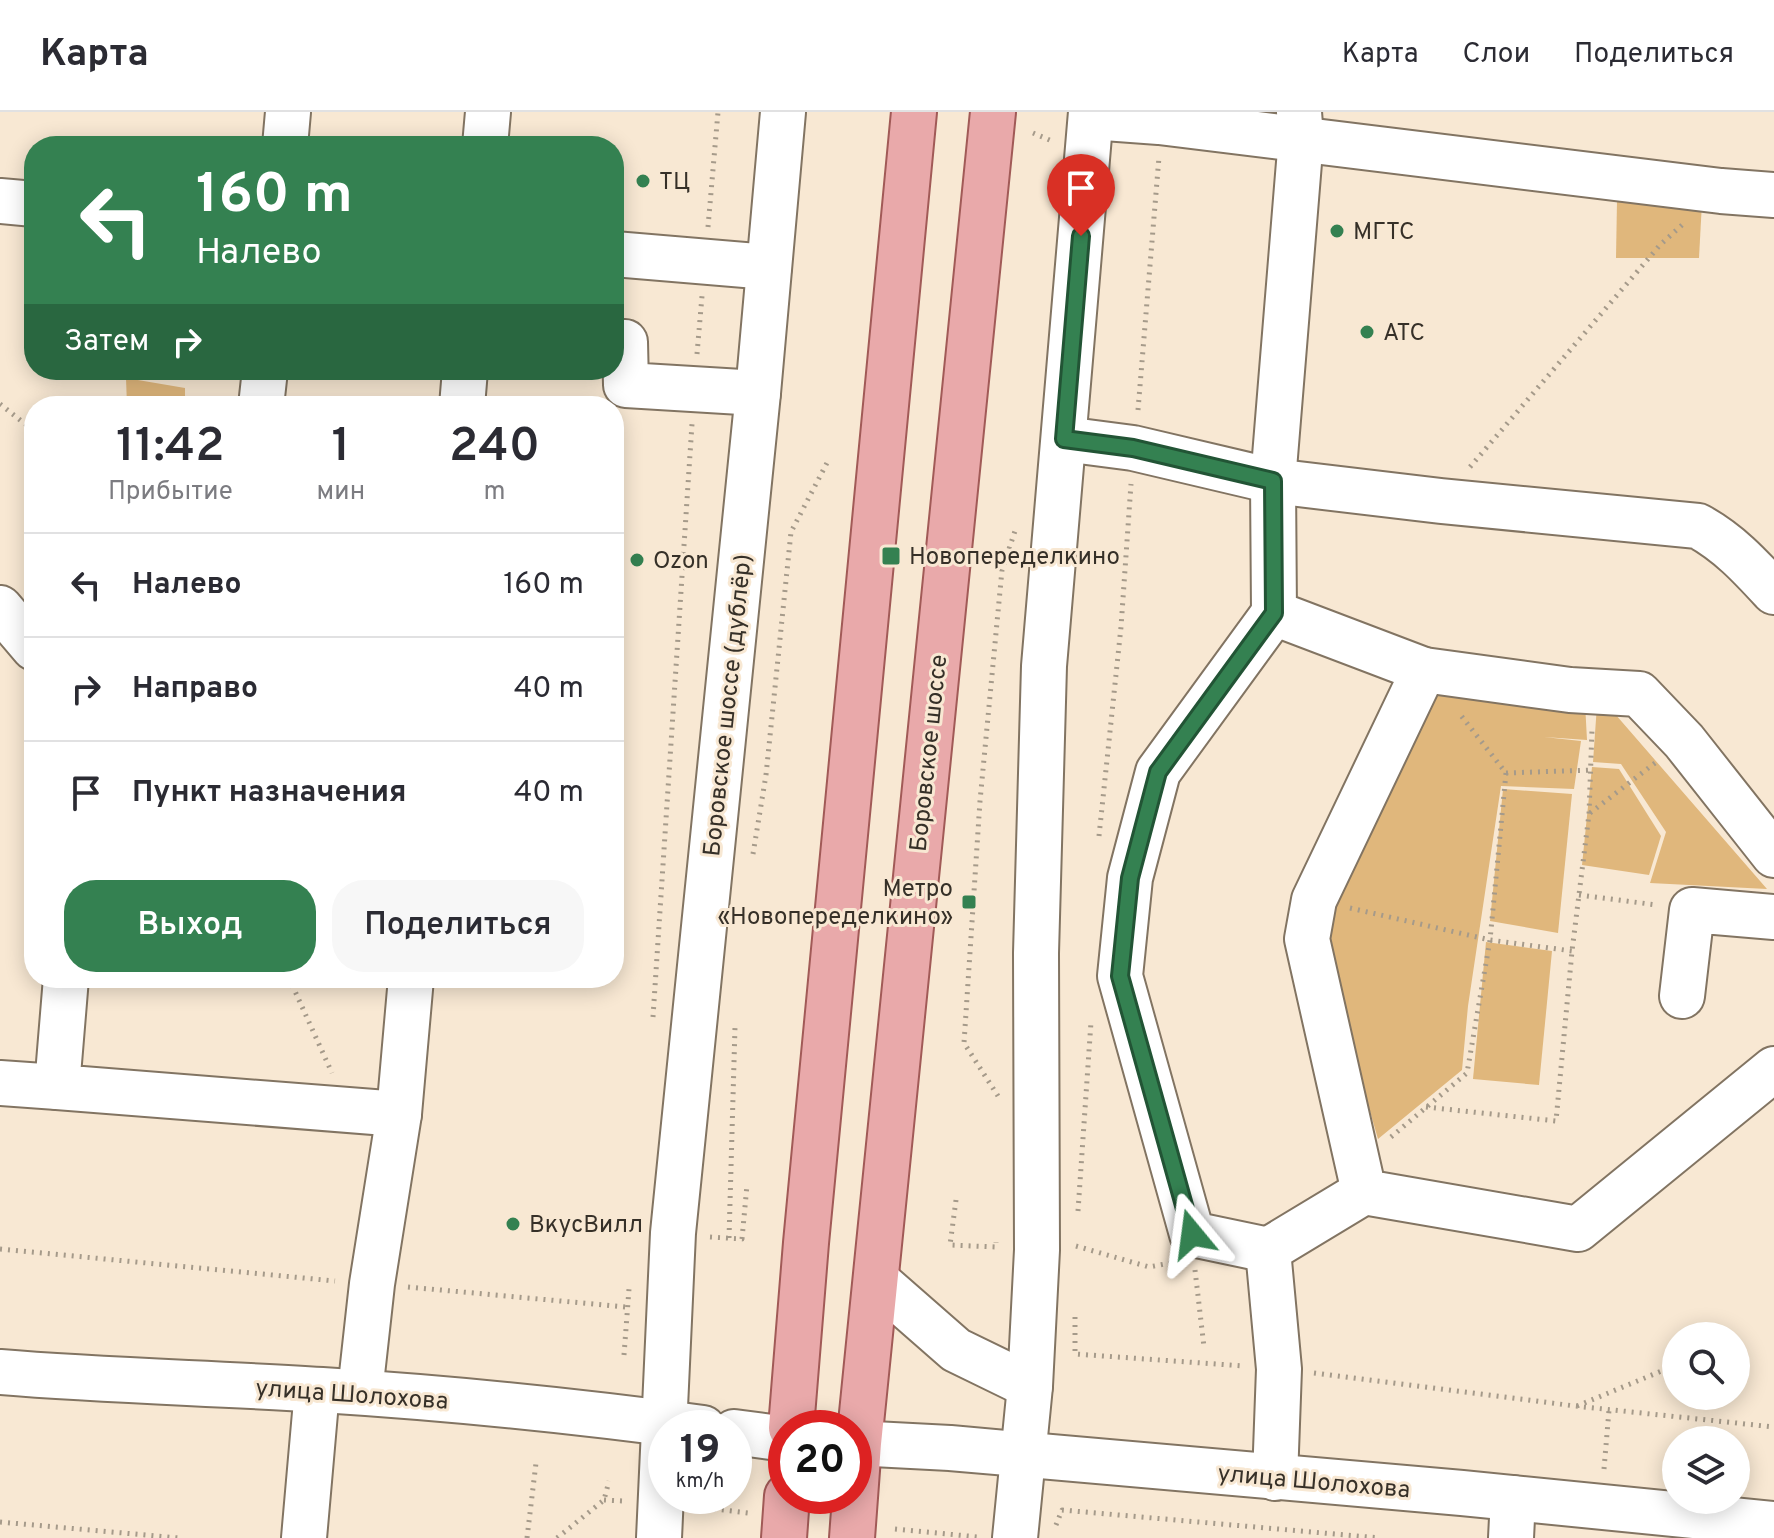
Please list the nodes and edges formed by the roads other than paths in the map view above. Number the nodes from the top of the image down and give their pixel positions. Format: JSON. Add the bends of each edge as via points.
{"nodes":[{"id":1,"x":288,"y":112,"type":"edge"},
{"id":2,"x":488,"y":112,"type":"edge"},
{"id":3,"x":783,"y":112,"type":"edge"},
{"id":4,"x":914,"y":112,"type":"edge"},
{"id":5,"x":993,"y":112,"type":"edge"},
{"id":6,"x":1081,"y":125,"type":"edge"},
{"id":7,"x":1300,"y":125,"type":"edge"},
{"id":8,"x":286,"y":136,"type":"edge"},
{"id":9,"x":486,"y":136,"type":"edge"},
{"id":10,"x":1774,"y":195,"type":"edge"},
{"id":11,"x":0,"y":201,"type":"edge"},
{"id":12,"x":24,"y":203,"type":"edge"},
{"id":13,"x":624,"y":255,"type":"edge"},
{"id":14,"x":769,"y":267,"type":"junction"},
{"id":15,"x":625,"y":342,"type":"dead end"},
{"id":16,"x":758,"y":393,"type":"junction"},
{"id":17,"x":1064,"y":439,"type":"junction"},
{"id":18,"x":1273,"y":481,"type":"junction"},
{"id":19,"x":1755,"y":553,"type":"edge"},
{"id":20,"x":1774,"y":592,"type":"edge"},
{"id":21,"x":0,"y":608,"type":"edge"},
{"id":22,"x":1274,"y":613,"type":"junction"},
{"id":23,"x":24,"y":636,"type":"edge"},
{"id":24,"x":1424,"y":670,"type":"junction"},
{"id":25,"x":1774,"y":855,"type":"edge"},
{"id":26,"x":1774,"y":917,"type":"edge"},
{"id":27,"x":65,"y":988,"type":"edge"},
{"id":28,"x":410,"y":988,"type":"edge"},
{"id":29,"x":1682,"y":996,"type":"dead end"},
{"id":30,"x":1774,"y":1069,"type":"edge"},
{"id":31,"x":0,"y":1083,"type":"edge"},
{"id":32,"x":57,"y":1087,"type":"junction"},
{"id":33,"x":399,"y":1114,"type":"junction"},
{"id":34,"x":1360,"y":1179,"type":"junction"},
{"id":35,"x":1268,"y":1250,"type":"junction"},
{"id":36,"x":876,"y":1280,"type":"junction"},
{"id":37,"x":0,"y":1372,"type":"edge"},
{"id":38,"x":1030,"y":1386,"type":"junction"},
{"id":39,"x":317,"y":1390,"type":"junction"},
{"id":40,"x":360,"y":1392,"type":"junction"},
{"id":41,"x":683,"y":1410,"type":"edge"},
{"id":42,"x":792,"y":1410,"type":"edge"},
{"id":43,"x":860,"y":1410,"type":"edge"},
{"id":44,"x":648,"y":1420,"type":"edge"},
{"id":45,"x":872,"y":1444,"type":"edge"},
{"id":46,"x":1022,"y":1455,"type":"junction"},
{"id":47,"x":1275,"y":1478,"type":"junction"},
{"id":48,"x":853,"y":1514,"type":"edge"},
{"id":49,"x":1512,"y":1518,"type":"edge"},
{"id":50,"x":1774,"y":1524,"type":"edge"},
{"id":51,"x":304,"y":1538,"type":"edge"},
{"id":52,"x":852,"y":1538,"type":"edge"},
{"id":53,"x":1015,"y":1538,"type":"edge"}],
"edges":[{"from":1,"to":8,"type":"street"},
{"from":2,"to":9,"type":"street"},
{"from":3,"to":14,"type":"street","name":"Боровское шоссе (дублёр)"},
{"from":4,"to":42,"type":"main road"},
{"from":5,"to":36,"type":"main road","name":"Боровское шоссе"},
{"from":6,"to":7,"type":"street"},
{"from":6,"to":17,"type":"street"},
{"from":7,"to":10,"type":"street"},
{"from":7,"to":18,"type":"street"},
{"from":11,"to":12,"type":"street"},
{"from":13,"to":14,"type":"street"},
{"from":14,"to":16,"type":"street","name":"Боровское шоссе (дублёр)"},
{"from":15,"to":16,"type":"street","via":[[626,385]]},
{"from":16,"to":41,"type":"street","name":"Боровское шоссе (дублёр)","via":[[673,1233]]},
{"from":17,"to":18,"type":"street","via":[[1133,448]]},
{"from":17,"to":38,"type":"street","via":[[1044,666],[1036,953],[1037,1250]]},
{"from":18,"to":19,"type":"street","via":[[1698,526]]},
{"from":18,"to":22,"type":"street"},
{"from":19,"to":20,"type":"street"},
{"from":21,"to":23,"type":"street"},
{"from":22,"to":24,"type":"street"},
{"from":22,"to":35,"type":"street","via":[[1158,772],[1130,878],[1120,976],[1193,1246]]},
{"from":24,"to":25,"type":"street","via":[[1639,694],[1684,741]]},
{"from":24,"to":34,"type":"street","via":[[1314,900],[1307,939]]},
{"from":26,"to":29,"type":"street","via":[[1692,910]]},
{"from":27,"to":32,"type":"street"},
{"from":28,"to":33,"type":"street"},
{"from":30,"to":34,"type":"street","via":[[1578,1229]]},
{"from":31,"to":32,"type":"street"},
{"from":32,"to":33,"type":"street"},
{"from":33,"to":40,"type":"street","via":[[379,1312]]},
{"from":34,"to":35,"type":"street"},
{"from":35,"to":47,"type":"street","via":[[1279,1369]]},
{"from":36,"to":38,"type":"street","via":[[956,1350]]},
{"from":36,"to":43,"type":"main road","name":"Боровское шоссе"},
{"from":37,"to":39,"type":"street","name":"улица Шолохова"},
{"from":38,"to":46,"type":"street"},
{"from":39,"to":40,"type":"street","name":"улица Шолохова"},
{"from":39,"to":51,"type":"street"},
{"from":40,"to":44,"type":"street","name":"улица Шолохова"},
{"from":45,"to":46,"type":"street","name":"улица Шолохова"},
{"from":46,"to":47,"type":"street","name":"улица Шолохова"},
{"from":46,"to":53,"type":"street"},
{"from":47,"to":49,"type":"street","name":"улица Шолохова"},
{"from":48,"to":52,"type":"main road","name":"Боровское шоссе"},
{"from":49,"to":50,"type":"street","name":"улица Шолохова"}]}
